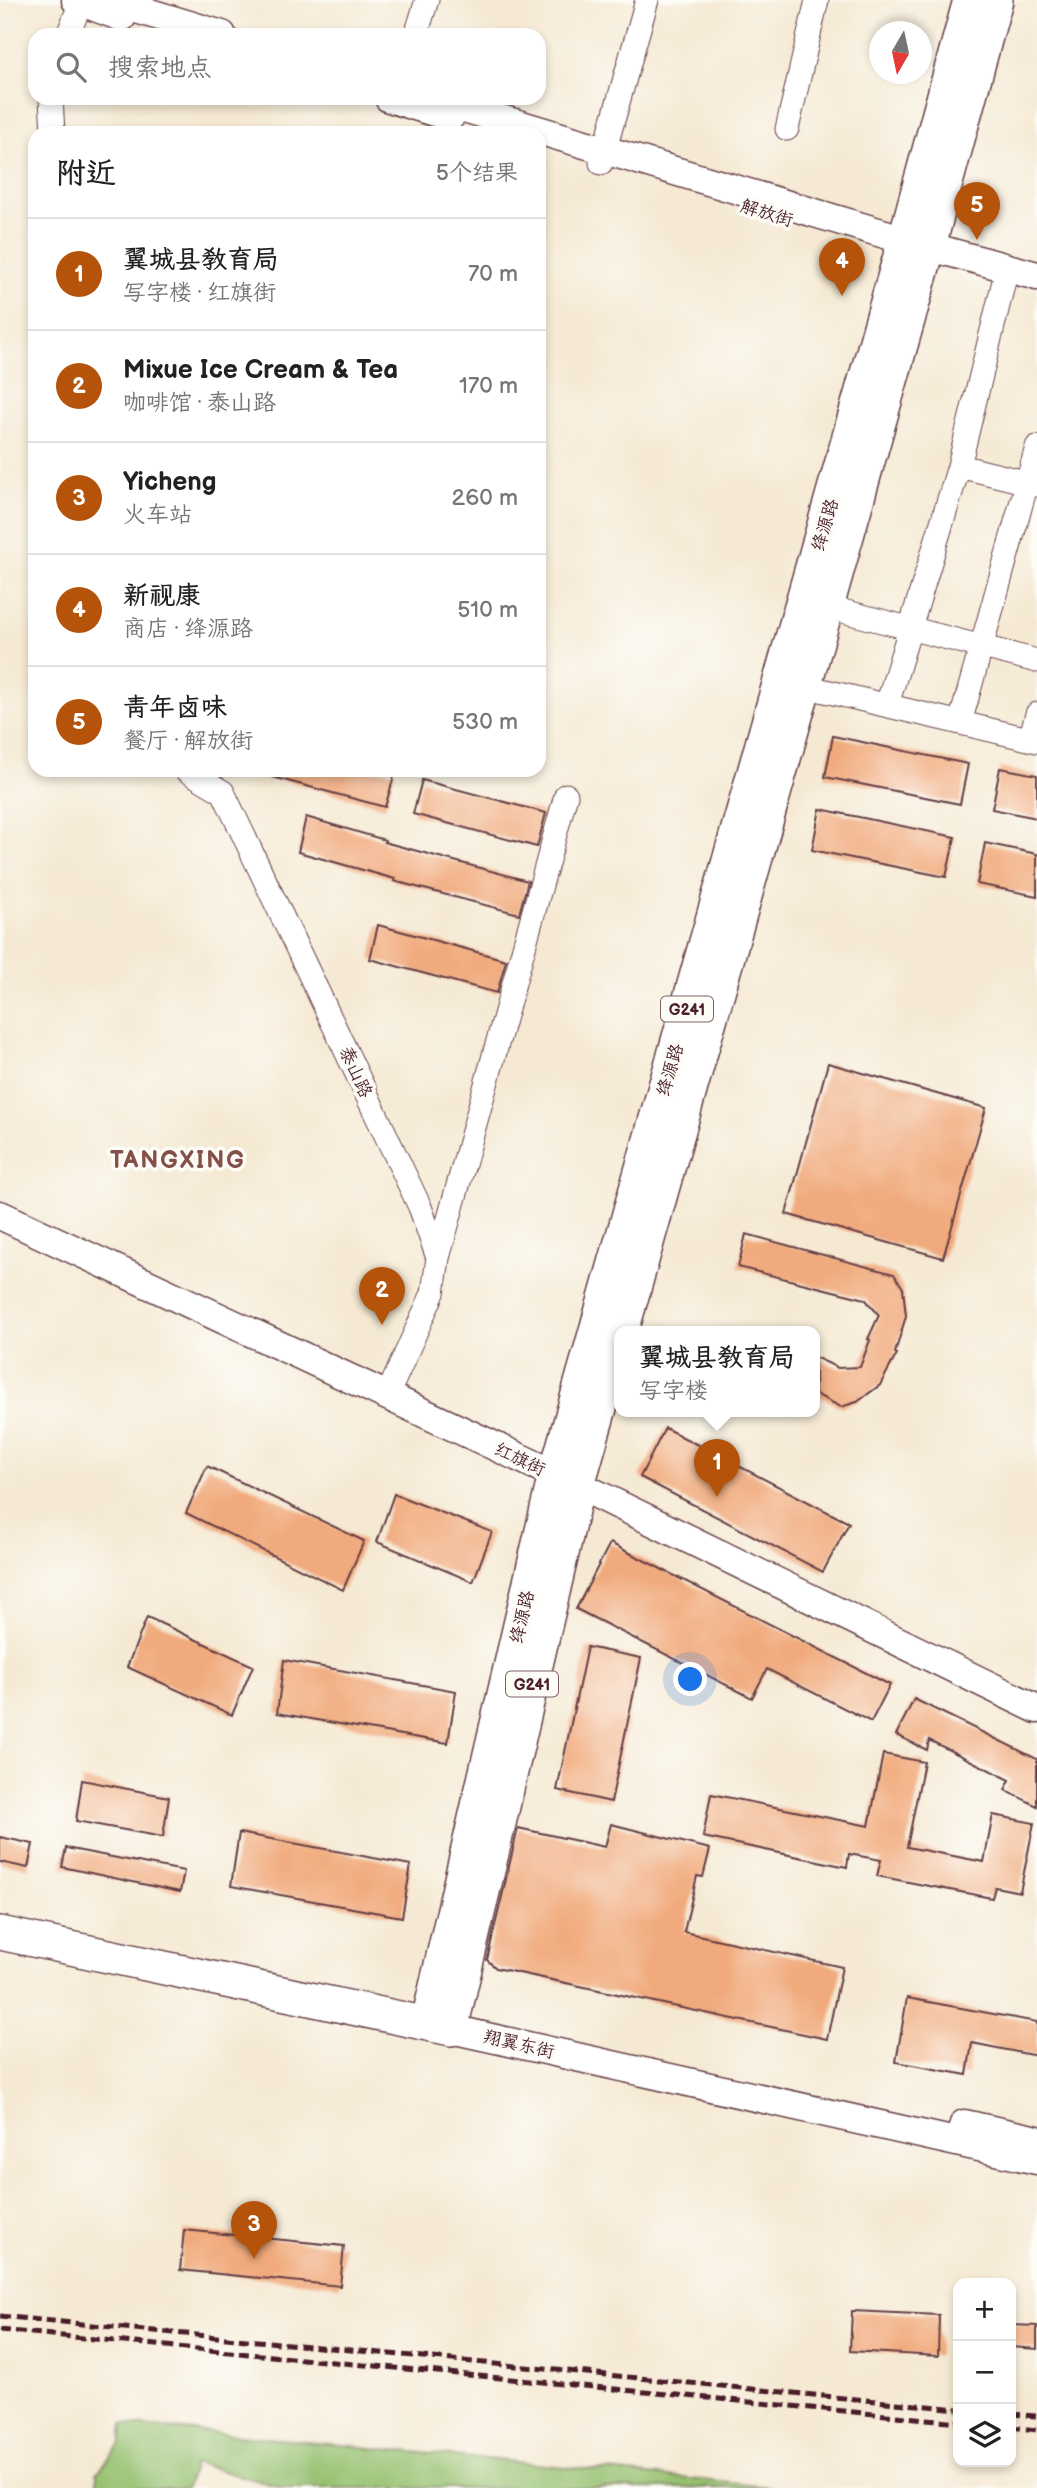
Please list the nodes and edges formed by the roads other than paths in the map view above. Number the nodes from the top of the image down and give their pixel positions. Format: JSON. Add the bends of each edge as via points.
{"nodes":[{"id":1,"x":427,"y":0,"type":"edge"},
{"id":2,"x":647,"y":0,"type":"edge"},
{"id":3,"x":817,"y":0,"type":"edge"},
{"id":4,"x":970,"y":0,"type":"edge"},
{"id":5,"x":996,"y":0,"type":"edge"},
{"id":6,"x":88,"y":1,"type":"edge"},
{"id":7,"x":72,"y":28,"type":"edge"},
{"id":8,"x":157,"y":28,"type":"edge"},
{"id":9,"x":194,"y":28,"type":"edge"},
{"id":10,"x":418,"y":28,"type":"edge"},
{"id":11,"x":51,"y":105,"type":"edge"},
{"id":12,"x":414,"y":105,"type":"edge"},
{"id":13,"x":453,"y":105,"type":"edge"},
{"id":14,"x":53,"y":126,"type":"edge"},
{"id":15,"x":482,"y":126,"type":"edge"},
{"id":16,"x":515,"y":126,"type":"edge"},
{"id":17,"x":787,"y":129,"type":"dead end"},
{"id":18,"x":546,"y":137,"type":"edge"},
{"id":19,"x":546,"y":145,"type":"edge"},
{"id":20,"x":603,"y":156,"type":"junction"},
{"id":21,"x":915,"y":250,"type":"junction"},
{"id":22,"x":1037,"y":276,"type":"edge"},
{"id":23,"x":1004,"y":281,"type":"junction"},
{"id":24,"x":1037,"y":289,"type":"edge"},
{"id":25,"x":1037,"y":447,"type":"edge"},
{"id":26,"x":959,"y":466,"type":"junction"},
{"id":27,"x":1032,"y":484,"type":"edge"},
{"id":28,"x":827,"y":607,"type":"junction"},
{"id":29,"x":910,"y":628,"type":"junction"},
{"id":30,"x":982,"y":647,"type":"junction"},
{"id":31,"x":1037,"y":661,"type":"edge"},
{"id":32,"x":804,"y":686,"type":"junction"},
{"id":33,"x":887,"y":705,"type":"junction"},
{"id":34,"x":1037,"y":714,"type":"edge"},
{"id":35,"x":960,"y":723,"type":"junction"},
{"id":36,"x":1034,"y":740,"type":"edge"},
{"id":37,"x":198,"y":777,"type":"edge"},
{"id":38,"x":566,"y":795,"type":"dead end"},
{"id":39,"x":0,"y":1215,"type":"edge"},
{"id":40,"x":0,"y":1233,"type":"edge"},
{"id":41,"x":438,"y":1258,"type":"junction"},
{"id":42,"x":623,"y":1326,"type":"edge"},
{"id":43,"x":614,"y":1355,"type":"edge"},
{"id":44,"x":387,"y":1396,"type":"junction"},
{"id":45,"x":565,"y":1488,"type":"junction"},
{"id":46,"x":1037,"y":1709,"type":"edge"},
{"id":47,"x":1037,"y":1725,"type":"edge"},
{"id":48,"x":0,"y":1914,"type":"edge"},
{"id":49,"x":0,"y":1933,"type":"edge"},
{"id":50,"x":442,"y":2019,"type":"junction"},
{"id":51,"x":1037,"y":2140,"type":"edge"},
{"id":52,"x":1037,"y":2160,"type":"edge"}],
"edges":[{"from":1,"to":10,"type":"street"},
{"from":2,"to":20,"type":"street"},
{"from":3,"to":17,"type":"street"},
{"from":4,"to":21,"type":"highway","name":"绛源路","number":"G241"},
{"from":5,"to":21,"type":"highway","name":"绛源路","number":"G241"},
{"from":6,"to":7,"type":"street"},
{"from":6,"to":8,"type":"main road","via":[[103,12]]},
{"from":6,"to":9,"type":"main road"},
{"from":11,"to":14,"type":"street"},
{"from":12,"to":15,"type":"main road"},
{"from":13,"to":16,"type":"main road"},
{"from":18,"to":20,"type":"main road"},
{"from":19,"to":20,"type":"main road"},
{"from":20,"to":21,"type":"main road"},
{"from":21,"to":22,"type":"main road"},
{"from":21,"to":23,"type":"main road"},
{"from":21,"to":28,"type":"highway","name":"绛源路","number":"G241"},
{"from":21,"to":45,"type":"highway","name":"绛源路","number":"G241"},
{"from":23,"to":24,"type":"main road"},
{"from":23,"to":26,"type":"street"},
{"from":25,"to":27,"type":"street"},
{"from":26,"to":27,"type":"street"},
{"from":26,"to":29,"type":"street"},
{"from":27,"to":30,"type":"street"},
{"from":28,"to":29,"type":"street"},
{"from":28,"to":32,"type":"highway","name":"绛源路","number":"G241"},
{"from":29,"to":30,"type":"street"},
{"from":29,"to":33,"type":"street"},
{"from":30,"to":31,"type":"street"},
{"from":30,"to":35,"type":"street"},
{"from":32,"to":33,"type":"street"},
{"from":32,"to":42,"type":"highway","name":"绛源路","number":"G241"},
{"from":33,"to":35,"type":"street"},
{"from":34,"to":36,"type":"street"},
{"from":35,"to":36,"type":"street"},
{"from":37,"to":41,"type":"street","name":"泰山路","via":[[223,792],[420,1207]]},
{"from":38,"to":41,"type":"street"},
{"from":39,"to":44,"type":"main road","name":"红旗街"},
{"from":40,"to":45,"type":"main road","name":"红旗街"},
{"from":41,"to":44,"type":"street","name":"泰山路","via":[[433,1293]]},
{"from":43,"to":45,"type":"highway","name":"绛源路","number":"G241"},
{"from":44,"to":45,"type":"main road","name":"红旗街"},
{"from":45,"to":46,"type":"main road","name":"红旗街"},
{"from":45,"to":47,"type":"main road","name":"红旗街"},
{"from":45,"to":50,"type":"highway","name":"绛源路","number":"G241"},
{"from":48,"to":50,"type":"highway","name":"翔翼东街"},
{"from":49,"to":50,"type":"highway","name":"翔翼东街"},
{"from":50,"to":51,"type":"main road","name":"翔翼东街"},
{"from":50,"to":52,"type":"main road","name":"翔翼东街"}]}
